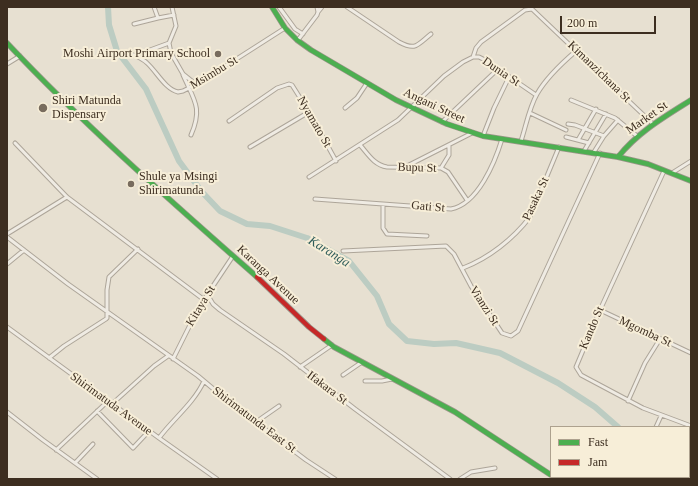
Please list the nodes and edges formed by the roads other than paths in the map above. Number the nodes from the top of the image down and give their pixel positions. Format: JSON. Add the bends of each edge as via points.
{"nodes":[{"id":1,"x":154,"y":7,"type":"edge"},
{"id":2,"x":172,"y":7,"type":"edge"},
{"id":3,"x":272,"y":7,"type":"edge"},
{"id":4,"x":279,"y":7,"type":"edge"},
{"id":5,"x":317,"y":7,"type":"edge"},
{"id":6,"x":322,"y":7,"type":"edge"},
{"id":7,"x":347,"y":7,"type":"edge"},
{"id":8,"x":318,"y":12,"type":"junction"},
{"id":9,"x":174,"y":15,"type":"junction"},
{"id":10,"x":158,"y":18,"type":"junction"},
{"id":11,"x":134,"y":24,"type":"dead end"},
{"id":12,"x":285,"y":28,"type":"junction"},
{"id":13,"x":302,"y":34,"type":"junction"},
{"id":14,"x":431,"y":34,"type":"dead end"},
{"id":15,"x":298,"y":40,"type":"junction"},
{"id":16,"x":169,"y":43,"type":"junction"},
{"id":17,"x":8,"y":46,"type":"edge"},
{"id":18,"x":576,"y":51,"type":"junction"},
{"id":19,"x":127,"y":52,"type":"dead end"},
{"id":20,"x":20,"y":56,"type":"junction"},
{"id":21,"x":473,"y":57,"type":"junction"},
{"id":22,"x":142,"y":58,"type":"junction"},
{"id":23,"x":7,"y":64,"type":"edge"},
{"id":24,"x":498,"y":69,"type":"junction"},
{"id":25,"x":183,"y":74,"type":"junction"},
{"id":26,"x":509,"y":77,"type":"junction"},
{"id":27,"x":199,"y":83,"type":"junction"},
{"id":28,"x":367,"y":83,"type":"junction"},
{"id":29,"x":189,"y":88,"type":"junction"},
{"id":30,"x":536,"y":95,"type":"junction"},
{"id":31,"x":571,"y":100,"type":"dead end"},
{"id":32,"x":691,"y":100,"type":"edge"},
{"id":33,"x":345,"y":108,"type":"dead end"},
{"id":34,"x":411,"y":109,"type":"junction"},
{"id":35,"x":596,"y":110,"type":"junction"},
{"id":36,"x":309,"y":112,"type":"junction"},
{"id":37,"x":530,"y":113,"type":"junction"},
{"id":38,"x":606,"y":114,"type":"junction"},
{"id":39,"x":618,"y":120,"type":"junction"},
{"id":40,"x":229,"y":121,"type":"dead end"},
{"id":41,"x":442,"y":122,"type":"junction"},
{"id":42,"x":568,"y":124,"type":"dead end"},
{"id":43,"x":653,"y":124,"type":"junction"},
{"id":44,"x":584,"y":129,"type":"junction"},
{"id":45,"x":566,"y":130,"type":"dead end"},
{"id":46,"x":595,"y":132,"type":"junction"},
{"id":47,"x":472,"y":133,"type":"junction"},
{"id":48,"x":191,"y":136,"type":"dead end"},
{"id":49,"x":483,"y":136,"type":"junction"},
{"id":50,"x":604,"y":136,"type":"junction"},
{"id":51,"x":637,"y":136,"type":"junction"},
{"id":52,"x":566,"y":137,"type":"dead end"},
{"id":53,"x":502,"y":139,"type":"junction"},
{"id":54,"x":578,"y":140,"type":"junction"},
{"id":55,"x":521,"y":141,"type":"junction"},
{"id":56,"x":15,"y":143,"type":"dead end"},
{"id":57,"x":589,"y":144,"type":"junction"},
{"id":58,"x":360,"y":145,"type":"junction"},
{"id":59,"x":449,"y":146,"type":"junction"},
{"id":60,"x":559,"y":147,"type":"junction"},
{"id":61,"x":250,"y":148,"type":"dead end"},
{"id":62,"x":584,"y":151,"type":"junction"},
{"id":63,"x":594,"y":152,"type":"junction"},
{"id":64,"x":600,"y":153,"type":"junction"},
{"id":65,"x":618,"y":157,"type":"junction"},
{"id":66,"x":336,"y":160,"type":"junction"},
{"id":67,"x":691,"y":161,"type":"edge"},
{"id":68,"x":405,"y":167,"type":"junction"},
{"id":69,"x":441,"y":168,"type":"junction"},
{"id":70,"x":664,"y":171,"type":"junction"},
{"id":71,"x":672,"y":173,"type":"junction"},
{"id":72,"x":309,"y":177,"type":"dead end"},
{"id":73,"x":691,"y":181,"type":"edge"},
{"id":74,"x":67,"y":197,"type":"junction"},
{"id":75,"x":315,"y":199,"type":"dead end"},
{"id":76,"x":467,"y":200,"type":"junction"},
{"id":77,"x":384,"y":204,"type":"junction"},
{"id":78,"x":7,"y":235,"type":"edge"},
{"id":79,"x":427,"y":236,"type":"dead end"},
{"id":80,"x":138,"y":249,"type":"junction"},
{"id":81,"x":24,"y":250,"type":"junction"},
{"id":82,"x":343,"y":251,"type":"dead end"},
{"id":83,"x":233,"y":256,"type":"junction"},
{"id":84,"x":7,"y":264,"type":"edge"},
{"id":85,"x":463,"y":268,"type":"junction"},
{"id":86,"x":207,"y":294,"type":"junction"},
{"id":87,"x":203,"y":299,"type":"junction"},
{"id":88,"x":600,"y":310,"type":"junction"},
{"id":89,"x":106,"y":311,"type":"junction"},
{"id":90,"x":7,"y":327,"type":"edge"},
{"id":91,"x":12,"y":330,"type":"junction"},
{"id":92,"x":7,"y":333,"type":"edge"},
{"id":93,"x":660,"y":339,"type":"junction"},
{"id":94,"x":332,"y":345,"type":"junction"},
{"id":95,"x":691,"y":353,"type":"edge"},
{"id":96,"x":168,"y":356,"type":"junction"},
{"id":97,"x":49,"y":358,"type":"junction"},
{"id":98,"x":174,"y":359,"type":"junction"},
{"id":99,"x":362,"y":362,"type":"junction"},
{"id":100,"x":300,"y":367,"type":"junction"},
{"id":101,"x":343,"y":375,"type":"dead end"},
{"id":102,"x":392,"y":379,"type":"junction"},
{"id":103,"x":204,"y":381,"type":"junction"},
{"id":104,"x":365,"y":381,"type":"dead end"},
{"id":105,"x":108,"y":401,"type":"junction"},
{"id":106,"x":628,"y":401,"type":"junction"},
{"id":107,"x":112,"y":404,"type":"junction"},
{"id":108,"x":279,"y":406,"type":"dead end"},
{"id":109,"x":97,"y":411,"type":"junction"},
{"id":110,"x":7,"y":412,"type":"edge"},
{"id":111,"x":661,"y":416,"type":"junction"},
{"id":112,"x":691,"y":420,"type":"edge"},
{"id":113,"x":256,"y":422,"type":"junction"},
{"id":114,"x":656,"y":426,"type":"edge"},
{"id":115,"x":690,"y":426,"type":"edge"},
{"id":116,"x":149,"y":431,"type":"junction"},
{"id":117,"x":159,"y":438,"type":"junction"},
{"id":118,"x":93,"y":444,"type":"dead end"},
{"id":119,"x":56,"y":450,"type":"junction"},
{"id":120,"x":75,"y":463,"type":"junction"},
{"id":121,"x":494,"y":468,"type":"dead end"},
{"id":122,"x":550,"y":474,"type":"edge"},
{"id":123,"x":97,"y":479,"type":"edge"},
{"id":124,"x":217,"y":479,"type":"edge"},
{"id":125,"x":335,"y":479,"type":"edge"},
{"id":126,"x":450,"y":479,"type":"edge"},
{"id":127,"x":460,"y":479,"type":"edge"}],
"edges":[{"from":1,"to":10,"type":"street"},
{"from":2,"to":9,"type":"street"},
{"from":3,"to":12,"type":"street","name":"Angani Street"},
{"from":4,"to":13,"type":"street","via":[[295,29]]},
{"from":5,"to":8,"type":"street"},
{"from":6,"to":8,"type":"street"},
{"from":7,"to":14,"type":"street","via":[[408,46],[415,46]]},
{"from":8,"to":13,"type":"street"},
{"from":9,"to":10,"type":"street"},
{"from":9,"to":16,"type":"street","via":[[176,26]]},
{"from":10,"to":11,"type":"street"},
{"from":12,"to":15,"type":"street","name":"Angani Street"},
{"from":12,"to":27,"type":"street","name":"Msimbu St"},
{"from":13,"to":15,"type":"street"},
{"from":15,"to":28,"type":"street","name":"Angani Street"},
{"from":16,"to":22,"type":"street","via":[[150,50]]},
{"from":16,"to":25,"type":"street","via":[[171,53]]},
{"from":17,"to":20,"type":"street","name":"Karanga Avenue"},
{"from":18,"to":21,"type":"street","name":"Kimanzichana St","via":[[528,8],[481,42]]},
{"from":18,"to":30,"type":"street"},
{"from":18,"to":43,"type":"street","name":"Kimanzichana St"},
{"from":19,"to":22,"type":"street","name":"Msimbu St"},
{"from":20,"to":23,"type":"street"},
{"from":20,"to":83,"type":"street","name":"Karanga Avenue","via":[[37,75]]},
{"from":21,"to":24,"type":"street","name":"Dunia St","via":[[479,57]]},
{"from":21,"to":34,"type":"street","name":"Dunia St","via":[[449,72]]},
{"from":22,"to":29,"type":"street","name":"Msimbu St","via":[[174,91]]},
{"from":24,"to":26,"type":"street","name":"Dunia St"},
{"from":24,"to":41,"type":"street"},
{"from":25,"to":27,"type":"street"},
{"from":25,"to":29,"type":"street"},
{"from":26,"to":30,"type":"street","name":"Dunia St"},
{"from":26,"to":49,"type":"street"},
{"from":27,"to":29,"type":"street","name":"Msimbu St"},
{"from":28,"to":33,"type":"street","via":[[357,98]]},
{"from":28,"to":34,"type":"street","name":"Angani Street"},
{"from":29,"to":48,"type":"street","via":[[197,109],[197,123]]},
{"from":30,"to":37,"type":"street"},
{"from":31,"to":35,"type":"street"},
{"from":32,"to":43,"type":"street","name":"Market St"},
{"from":34,"to":41,"type":"street","name":"Angani Street"},
{"from":34,"to":58,"type":"street","name":"Nyamato St"},
{"from":35,"to":38,"type":"street"},
{"from":35,"to":44,"type":"street"},
{"from":36,"to":40,"type":"street","name":"Nyamato St","via":[[289,84],[277,88]]},
{"from":36,"to":61,"type":"street"},
{"from":36,"to":66,"type":"street","name":"Nyamato St"},
{"from":37,"to":45,"type":"street"},
{"from":37,"to":55,"type":"street"},
{"from":38,"to":39,"type":"street"},
{"from":38,"to":46,"type":"street"},
{"from":39,"to":50,"type":"street"},
{"from":39,"to":51,"type":"street"},
{"from":41,"to":47,"type":"street","name":"Angani Street"},
{"from":42,"to":44,"type":"street"},
{"from":43,"to":51,"type":"street","name":"Market St"},
{"from":44,"to":46,"type":"street"},
{"from":44,"to":54,"type":"street"},
{"from":46,"to":50,"type":"street"},
{"from":46,"to":57,"type":"street"},
{"from":47,"to":49,"type":"street","name":"Angani Street"},
{"from":47,"to":59,"type":"street"},
{"from":49,"to":53,"type":"street","name":"Angani Street"},
{"from":50,"to":63,"type":"street"},
{"from":51,"to":65,"type":"street","name":"Market St","via":[[625,146]]},
{"from":52,"to":54,"type":"street"},
{"from":53,"to":55,"type":"street","name":"Angani Street"},
{"from":53,"to":76,"type":"street","name":"Gati St","via":[[484,182]]},
{"from":54,"to":57,"type":"street"},
{"from":55,"to":60,"type":"street","name":"Angani Street"},
{"from":56,"to":74,"type":"street"},
{"from":57,"to":62,"type":"street"},
{"from":58,"to":66,"type":"street","name":"Nyamato St"},
{"from":58,"to":68,"type":"street","name":"Bupu St","via":[[380,166]]},
{"from":59,"to":68,"type":"street"},
{"from":59,"to":69,"type":"street","via":[[449,155]]},
{"from":60,"to":62,"type":"street","name":"Angani Street"},
{"from":60,"to":85,"type":"street","name":"Pasaka St","via":[[530,217],[523,226],[496,250]]},
{"from":62,"to":63,"type":"street","name":"Angani Street"},
{"from":63,"to":64,"type":"street","name":"Angani Street"},
{"from":64,"to":65,"type":"street","name":"Angani Street"},
{"from":64,"to":85,"type":"street","name":"Vianzi St","via":[[514,335],[507,336],[502,333],[471,286]]},
{"from":65,"to":70,"type":"street","name":"Angani Street","via":[[648,164]]},
{"from":66,"to":72,"type":"street","name":"Nyamato St"},
{"from":67,"to":71,"type":"street"},
{"from":68,"to":69,"type":"street","name":"Bupu St"},
{"from":69,"to":76,"type":"street","name":"Bupu St","via":[[448,172]]},
{"from":70,"to":71,"type":"street","name":"Angani Street"},
{"from":70,"to":88,"type":"street","name":"Kando St"},
{"from":71,"to":73,"type":"street","name":"Angani Street"},
{"from":74,"to":78,"type":"street"},
{"from":74,"to":80,"type":"street"},
{"from":75,"to":77,"type":"street","name":"Gati St"},
{"from":76,"to":77,"type":"street","name":"Gati St","via":[[451,209]]},
{"from":77,"to":79,"type":"street","via":[[383,228],[388,234]]},
{"from":78,"to":81,"type":"street","name":"Shirimatunda East St"},
{"from":80,"to":87,"type":"street"},
{"from":80,"to":89,"type":"street","via":[[109,277]]},
{"from":81,"to":84,"type":"street"},
{"from":81,"to":89,"type":"street","name":"Shirimatunda East St"},
{"from":82,"to":85,"type":"street","name":"Vianzi St","via":[[446,246],[451,249]]},
{"from":83,"to":86,"type":"street","name":"Kitaya St"},
{"from":83,"to":94,"type":"street","name":"Karanga Avenue"},
{"from":86,"to":87,"type":"street","name":"Kitaya St"},
{"from":86,"to":100,"type":"street","name":"Ifakara St","via":[[220,310]]},
{"from":87,"to":98,"type":"street","name":"Kitaya St"},
{"from":88,"to":93,"type":"street","name":"Mgomba St"},
{"from":88,"to":106,"type":"street","name":"Kando St","via":[[576,368],[581,375]]},
{"from":89,"to":96,"type":"street","name":"Shirimatunda East St"},
{"from":89,"to":97,"type":"street","via":[[106,319]]},
{"from":90,"to":91,"type":"street","name":"Shirimatuda Avenue"},
{"from":91,"to":92,"type":"street"},
{"from":91,"to":97,"type":"street","name":"Shirimatuda Avenue"},
{"from":93,"to":95,"type":"street","name":"Mgomba St"},
{"from":93,"to":106,"type":"street"},
{"from":94,"to":99,"type":"street","name":"Karanga Avenue"},
{"from":94,"to":100,"type":"street"},
{"from":96,"to":98,"type":"street","name":"Shirimatunda East St"},
{"from":96,"to":107,"type":"street"},
{"from":97,"to":105,"type":"street","name":"Shirimatuda Avenue"},
{"from":98,"to":103,"type":"street","name":"Shirimatunda East St"},
{"from":99,"to":101,"type":"street"},
{"from":99,"to":102,"type":"street","name":"Karanga Avenue"},
{"from":100,"to":126,"type":"street","name":"Ifakara St"},
{"from":102,"to":104,"type":"street"},
{"from":102,"to":122,"type":"street","name":"Karanga Avenue","via":[[455,412]]},
{"from":103,"to":113,"type":"street","name":"Shirimatunda East St"},
{"from":103,"to":117,"type":"street","via":[[195,396]]},
{"from":105,"to":107,"type":"street","name":"Shirimatuda Avenue"},
{"from":105,"to":109,"type":"street"},
{"from":106,"to":111,"type":"street","name":"Kando St"},
{"from":107,"to":116,"type":"street","name":"Shirimatuda Avenue"},
{"from":108,"to":113,"type":"street"},
{"from":109,"to":116,"type":"street","via":[[133,448]]},
{"from":109,"to":119,"type":"street"},
{"from":110,"to":119,"type":"street"},
{"from":111,"to":114,"type":"street"},
{"from":111,"to":115,"type":"street","name":"Kando St"},
{"from":112,"to":115,"type":"street"},
{"from":113,"to":125,"type":"street","name":"Shirimatunda East St"},
{"from":116,"to":117,"type":"street","name":"Shirimatuda Avenue"},
{"from":117,"to":124,"type":"street","name":"Shirimatuda Avenue"},
{"from":118,"to":120,"type":"street"},
{"from":119,"to":120,"type":"street"},
{"from":120,"to":123,"type":"street"},
{"from":121,"to":127,"type":"street","via":[[471,472]]}]}
